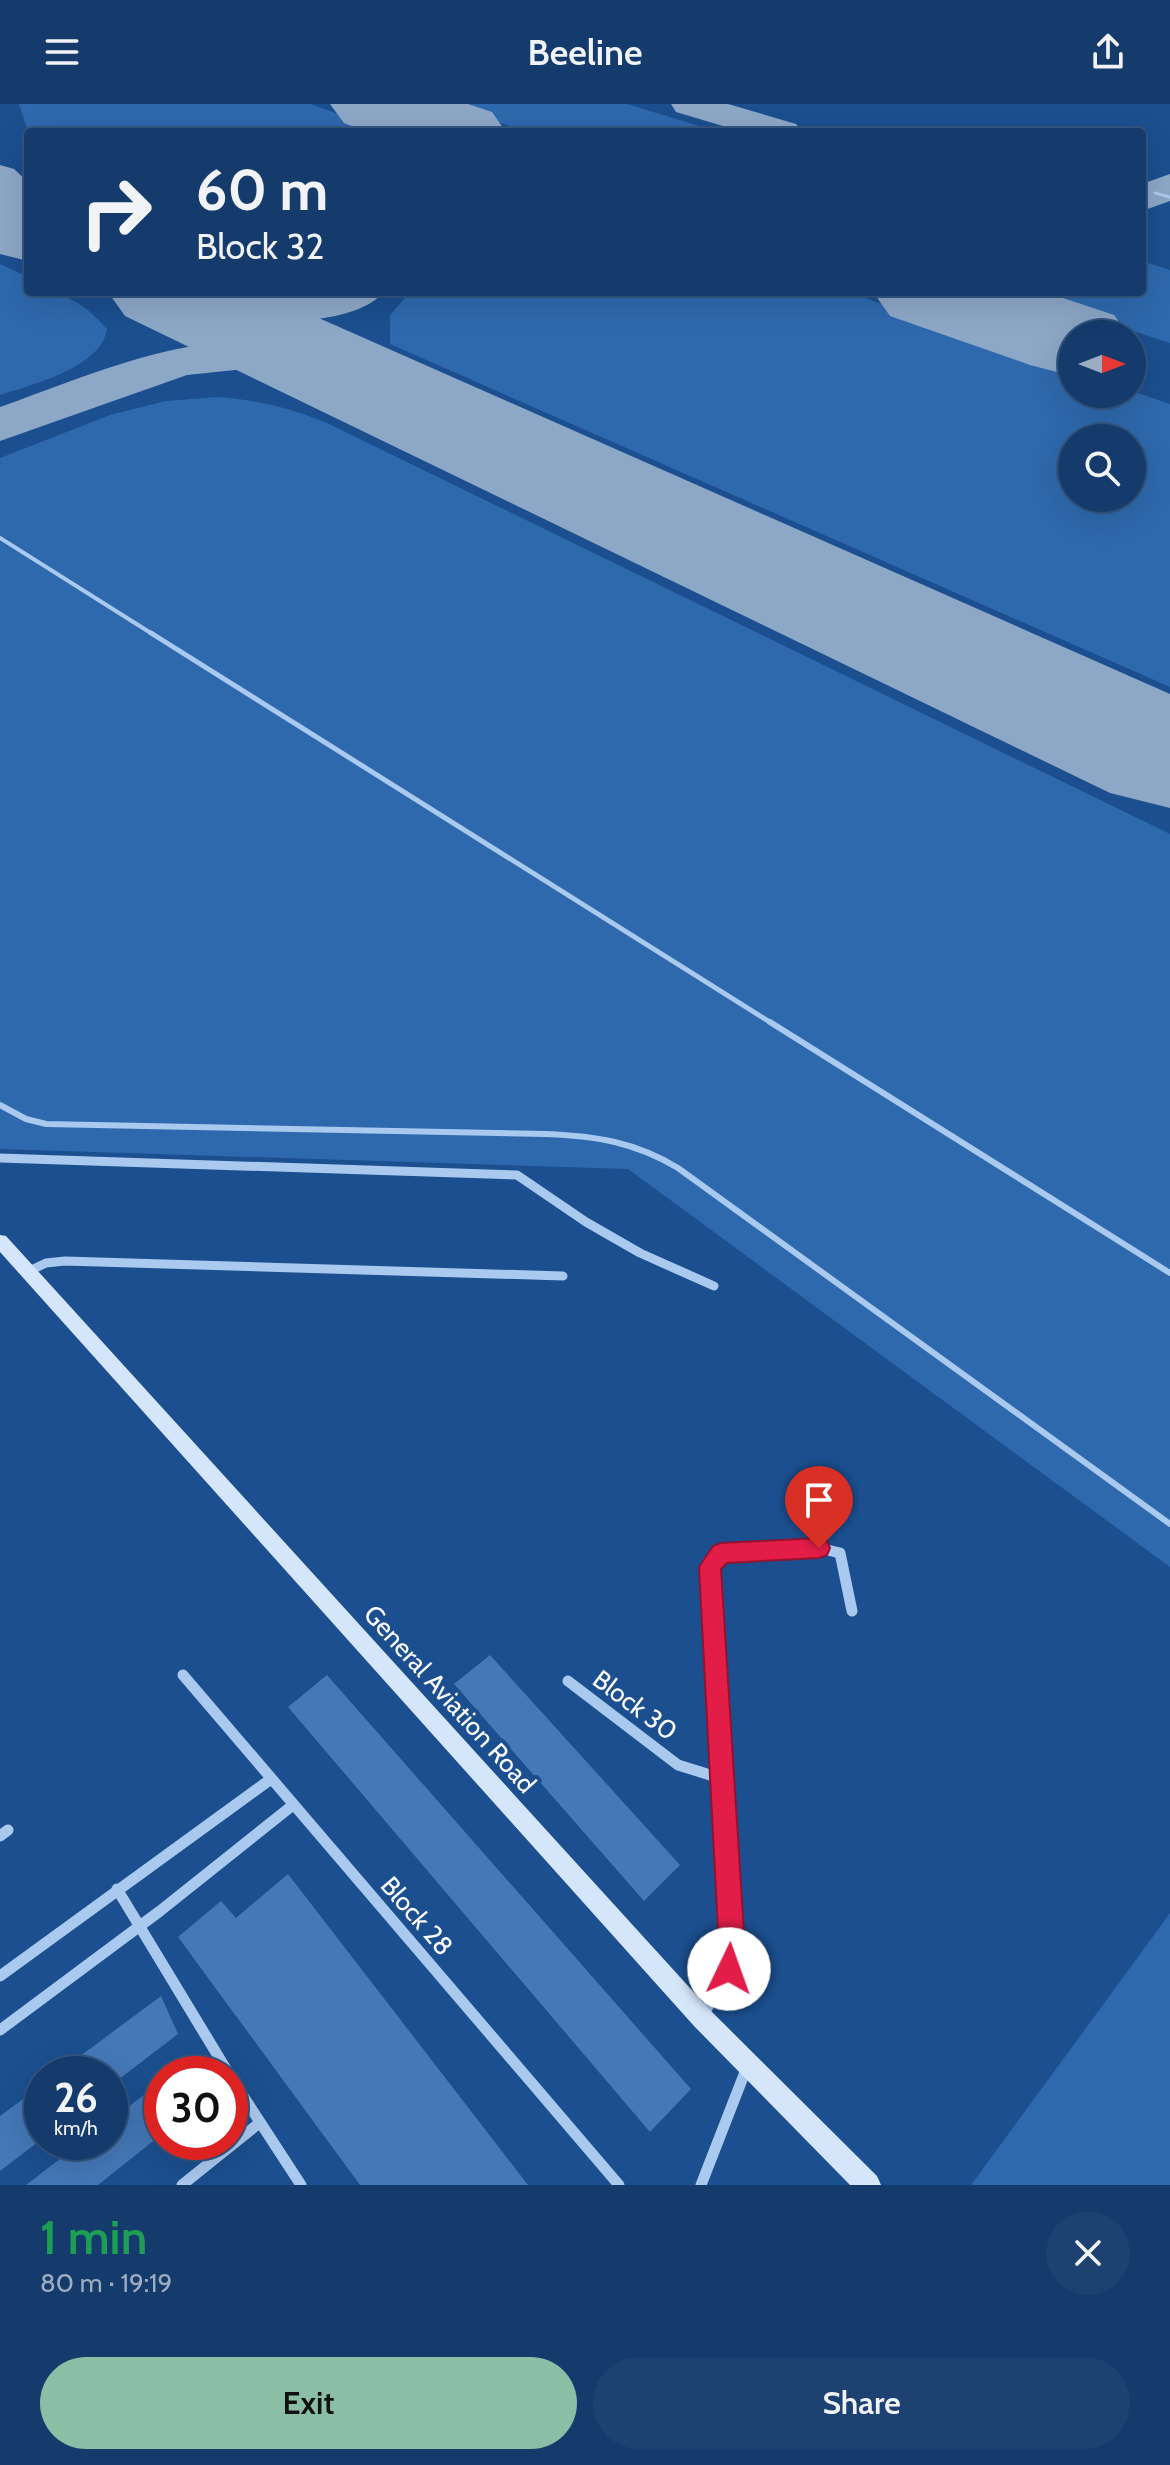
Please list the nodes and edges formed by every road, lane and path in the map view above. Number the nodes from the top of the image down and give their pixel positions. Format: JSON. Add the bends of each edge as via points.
{"nodes":[{"id":1,"x":1155,"y":193,"type":"dead end"},
{"id":2,"x":1170,"y":197,"type":"edge"},
{"id":3,"x":0,"y":538,"type":"edge"},
{"id":4,"x":0,"y":1105,"type":"edge"},
{"id":5,"x":0,"y":1158,"type":"edge"},
{"id":6,"x":0,"y":1241,"type":"edge"},
{"id":7,"x":26,"y":1273,"type":"junction"},
{"id":8,"x":1170,"y":1273,"type":"edge"},
{"id":9,"x":563,"y":1276,"type":"dead end"},
{"id":10,"x":714,"y":1286,"type":"dead end"},
{"id":11,"x":1170,"y":1524,"type":"edge"},
{"id":12,"x":852,"y":1611,"type":"dead end"},
{"id":13,"x":183,"y":1675,"type":"dead end"},
{"id":14,"x":568,"y":1681,"type":"dead end"},
{"id":15,"x":720,"y":1778,"type":"junction"},
{"id":16,"x":271,"y":1779,"type":"junction"},
{"id":17,"x":293,"y":1805,"type":"junction"},
{"id":18,"x":117,"y":1889,"type":"junction"},
{"id":19,"x":140,"y":1926,"type":"junction"},
{"id":20,"x":0,"y":1976,"type":"edge"},
{"id":21,"x":702,"y":2018,"type":"junction"},
{"id":22,"x":0,"y":2030,"type":"edge"},
{"id":23,"x":218,"y":2056,"type":"edge"},
{"id":24,"x":748,"y":2066,"type":"junction"},
{"id":25,"x":248,"y":2107,"type":"edge"},
{"id":26,"x":258,"y":2124,"type":"junction"},
{"id":27,"x":182,"y":2185,"type":"edge"},
{"id":28,"x":301,"y":2185,"type":"edge"},
{"id":29,"x":619,"y":2185,"type":"edge"},
{"id":30,"x":701,"y":2185,"type":"edge"},
{"id":31,"x":868,"y":2185,"type":"edge"}],
"edges":[{"from":1,"to":2,"type":"lane"},
{"from":3,"to":8,"type":"lane"},
{"from":4,"to":11,"type":"lane","via":[[46,1124],[621,1139],[678,1168]]},
{"from":5,"to":10,"type":"street","via":[[517,1175],[640,1253]]},
{"from":6,"to":7,"type":"main road","name":"General Aviation Road"},
{"from":7,"to":9,"type":"street","via":[[65,1261]]},
{"from":7,"to":21,"type":"main road","name":"General Aviation Road"},
{"from":12,"to":15,"type":"street","via":[[840,1553],[819,1548],[721,1553],[710,1567]]},
{"from":13,"to":16,"type":"street","name":"Block 28"},
{"from":14,"to":15,"type":"street","name":"Block 30","via":[[678,1765]]},
{"from":15,"to":21,"type":"street","via":[[732,1949],[729,1969]]},
{"from":16,"to":17,"type":"street","name":"Block 28"},
{"from":16,"to":18,"type":"street"},
{"from":17,"to":19,"type":"street"},
{"from":17,"to":29,"type":"street","name":"Block 28"},
{"from":18,"to":19,"type":"street"},
{"from":18,"to":20,"type":"street"},
{"from":19,"to":22,"type":"street"},
{"from":19,"to":23,"type":"street"},
{"from":21,"to":24,"type":"main road","name":"General Aviation Road"},
{"from":24,"to":30,"type":"street"},
{"from":24,"to":31,"type":"main road","name":"General Aviation Road"},
{"from":25,"to":26,"type":"street"},
{"from":26,"to":27,"type":"street"},
{"from":26,"to":28,"type":"street"}]}
